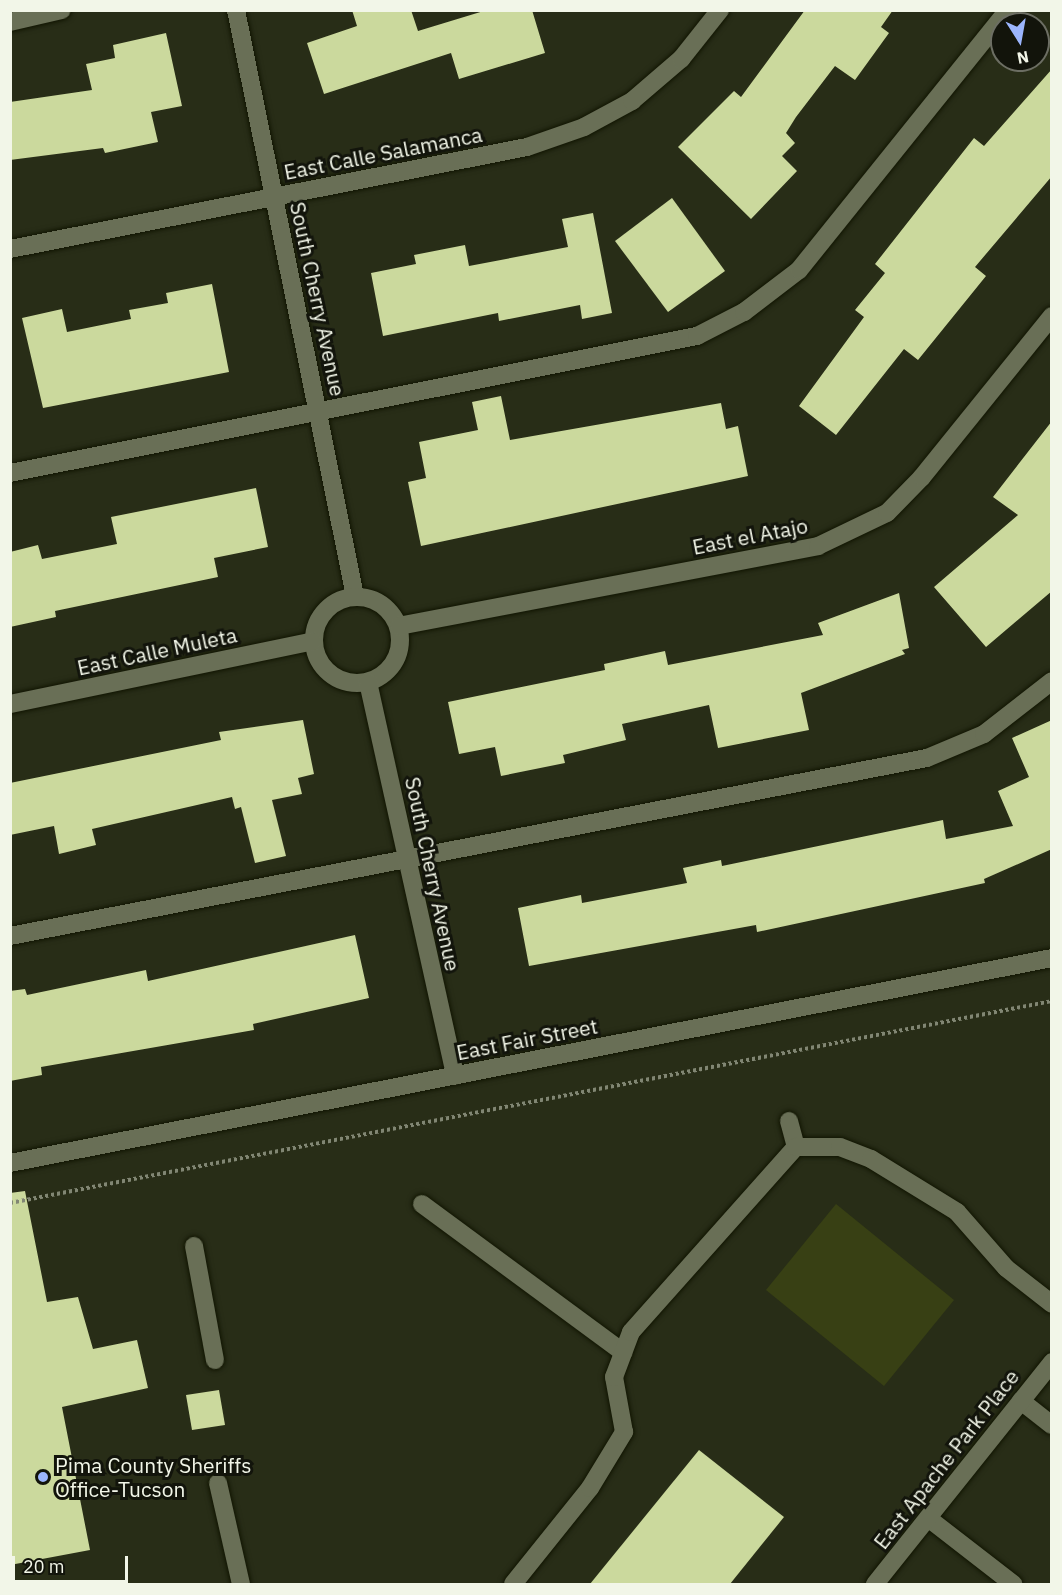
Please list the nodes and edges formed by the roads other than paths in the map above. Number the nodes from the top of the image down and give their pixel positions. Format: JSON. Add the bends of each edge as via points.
{"nodes":[{"id":1,"x":62,"y":10,"type":"edge"},
{"id":2,"x":236,"y":10,"type":"edge"},
{"id":3,"x":720,"y":10,"type":"edge"},
{"id":4,"x":1008,"y":10,"type":"edge"},
{"id":5,"x":10,"y":22,"type":"edge"},
{"id":6,"x":275,"y":198,"type":"junction"},
{"id":7,"x":10,"y":249,"type":"edge"},
{"id":8,"x":1052,"y":316,"type":"edge"},
{"id":9,"x":319,"y":414,"type":"junction"},
{"id":10,"x":10,"y":473,"type":"edge"},
{"id":11,"x":355,"y":596,"type":"junction"},
{"id":12,"x":399,"y":626,"type":"junction"},
{"id":13,"x":313,"y":641,"type":"junction"},
{"id":14,"x":1052,"y":681,"type":"edge"},
{"id":15,"x":368,"y":682,"type":"junction"},
{"id":16,"x":10,"y":704,"type":"edge"},
{"id":17,"x":406,"y":858,"type":"junction"},
{"id":18,"x":10,"y":936,"type":"edge"},
{"id":19,"x":1052,"y":958,"type":"edge"},
{"id":20,"x":455,"y":1076,"type":"junction"},
{"id":21,"x":789,"y":1121,"type":"dead end"},
{"id":22,"x":796,"y":1147,"type":"junction"},
{"id":23,"x":10,"y":1163,"type":"edge"},
{"id":24,"x":422,"y":1204,"type":"dead end"},
{"id":25,"x":194,"y":1246,"type":"dead end"},
{"id":26,"x":1052,"y":1304,"type":"edge"},
{"id":27,"x":623,"y":1352,"type":"junction"},
{"id":28,"x":215,"y":1360,"type":"dead end"},
{"id":29,"x":1052,"y":1362,"type":"edge"},
{"id":30,"x":1021,"y":1401,"type":"junction"},
{"id":31,"x":1052,"y":1425,"type":"edge"},
{"id":32,"x":218,"y":1483,"type":"dead end"},
{"id":33,"x":928,"y":1518,"type":"junction"},
{"id":34,"x":242,"y":1584,"type":"edge"},
{"id":35,"x":513,"y":1584,"type":"edge"},
{"id":36,"x":875,"y":1584,"type":"edge"},
{"id":37,"x":1013,"y":1584,"type":"edge"}],
"edges":[{"from":1,"to":5,"type":"street"},
{"from":2,"to":6,"type":"street","name":"South Cherry Avenue"},
{"from":3,"to":6,"type":"street","name":"East Calle Salamanca","via":[[681,59],[632,101],[584,127],[527,147]]},
{"from":4,"to":9,"type":"street","via":[[799,270],[744,312],[697,336],[645,349]]},
{"from":6,"to":7,"type":"street","name":"East Calle Salamanca"},
{"from":6,"to":9,"type":"street","name":"South Cherry Avenue"},
{"from":8,"to":12,"type":"street","name":"East el Atajo","via":[[886,513],[818,546]]},
{"from":9,"to":10,"type":"street"},
{"from":9,"to":11,"type":"street","name":"South Cherry Avenue"},
{"from":11,"to":12,"type":"street","via":[[382,604]]},
{"from":11,"to":13,"type":"street","via":[[330,606]]},
{"from":12,"to":15,"type":"street","via":[[401,640],[392,667]]},
{"from":13,"to":15,"type":"street","via":[[331,674]]},
{"from":13,"to":16,"type":"street","name":"East Calle Muleta"},
{"from":14,"to":17,"type":"street","via":[[984,734],[927,758]]},
{"from":15,"to":17,"type":"street","name":"South Cherry Avenue"},
{"from":17,"to":18,"type":"street"},
{"from":17,"to":20,"type":"street","name":"South Cherry Avenue"},
{"from":19,"to":20,"type":"street","name":"East Fair Street"},
{"from":20,"to":23,"type":"street","name":"East Fair Street"},
{"from":21,"to":22,"type":"street"},
{"from":22,"to":26,"type":"street","via":[[840,1146],[957,1212],[1006,1268]]},
{"from":22,"to":27,"type":"street","via":[[631,1332]]},
{"from":24,"to":27,"type":"street"},
{"from":25,"to":28,"type":"street"},
{"from":27,"to":35,"type":"street","via":[[614,1377],[624,1432],[590,1488]]},
{"from":29,"to":30,"type":"street","name":"East Apache Park Place"},
{"from":30,"to":31,"type":"street"},
{"from":30,"to":33,"type":"street","name":"East Apache Park Place"},
{"from":32,"to":34,"type":"street"},
{"from":33,"to":36,"type":"street","name":"East Apache Park Place"},
{"from":33,"to":37,"type":"street"}]}
